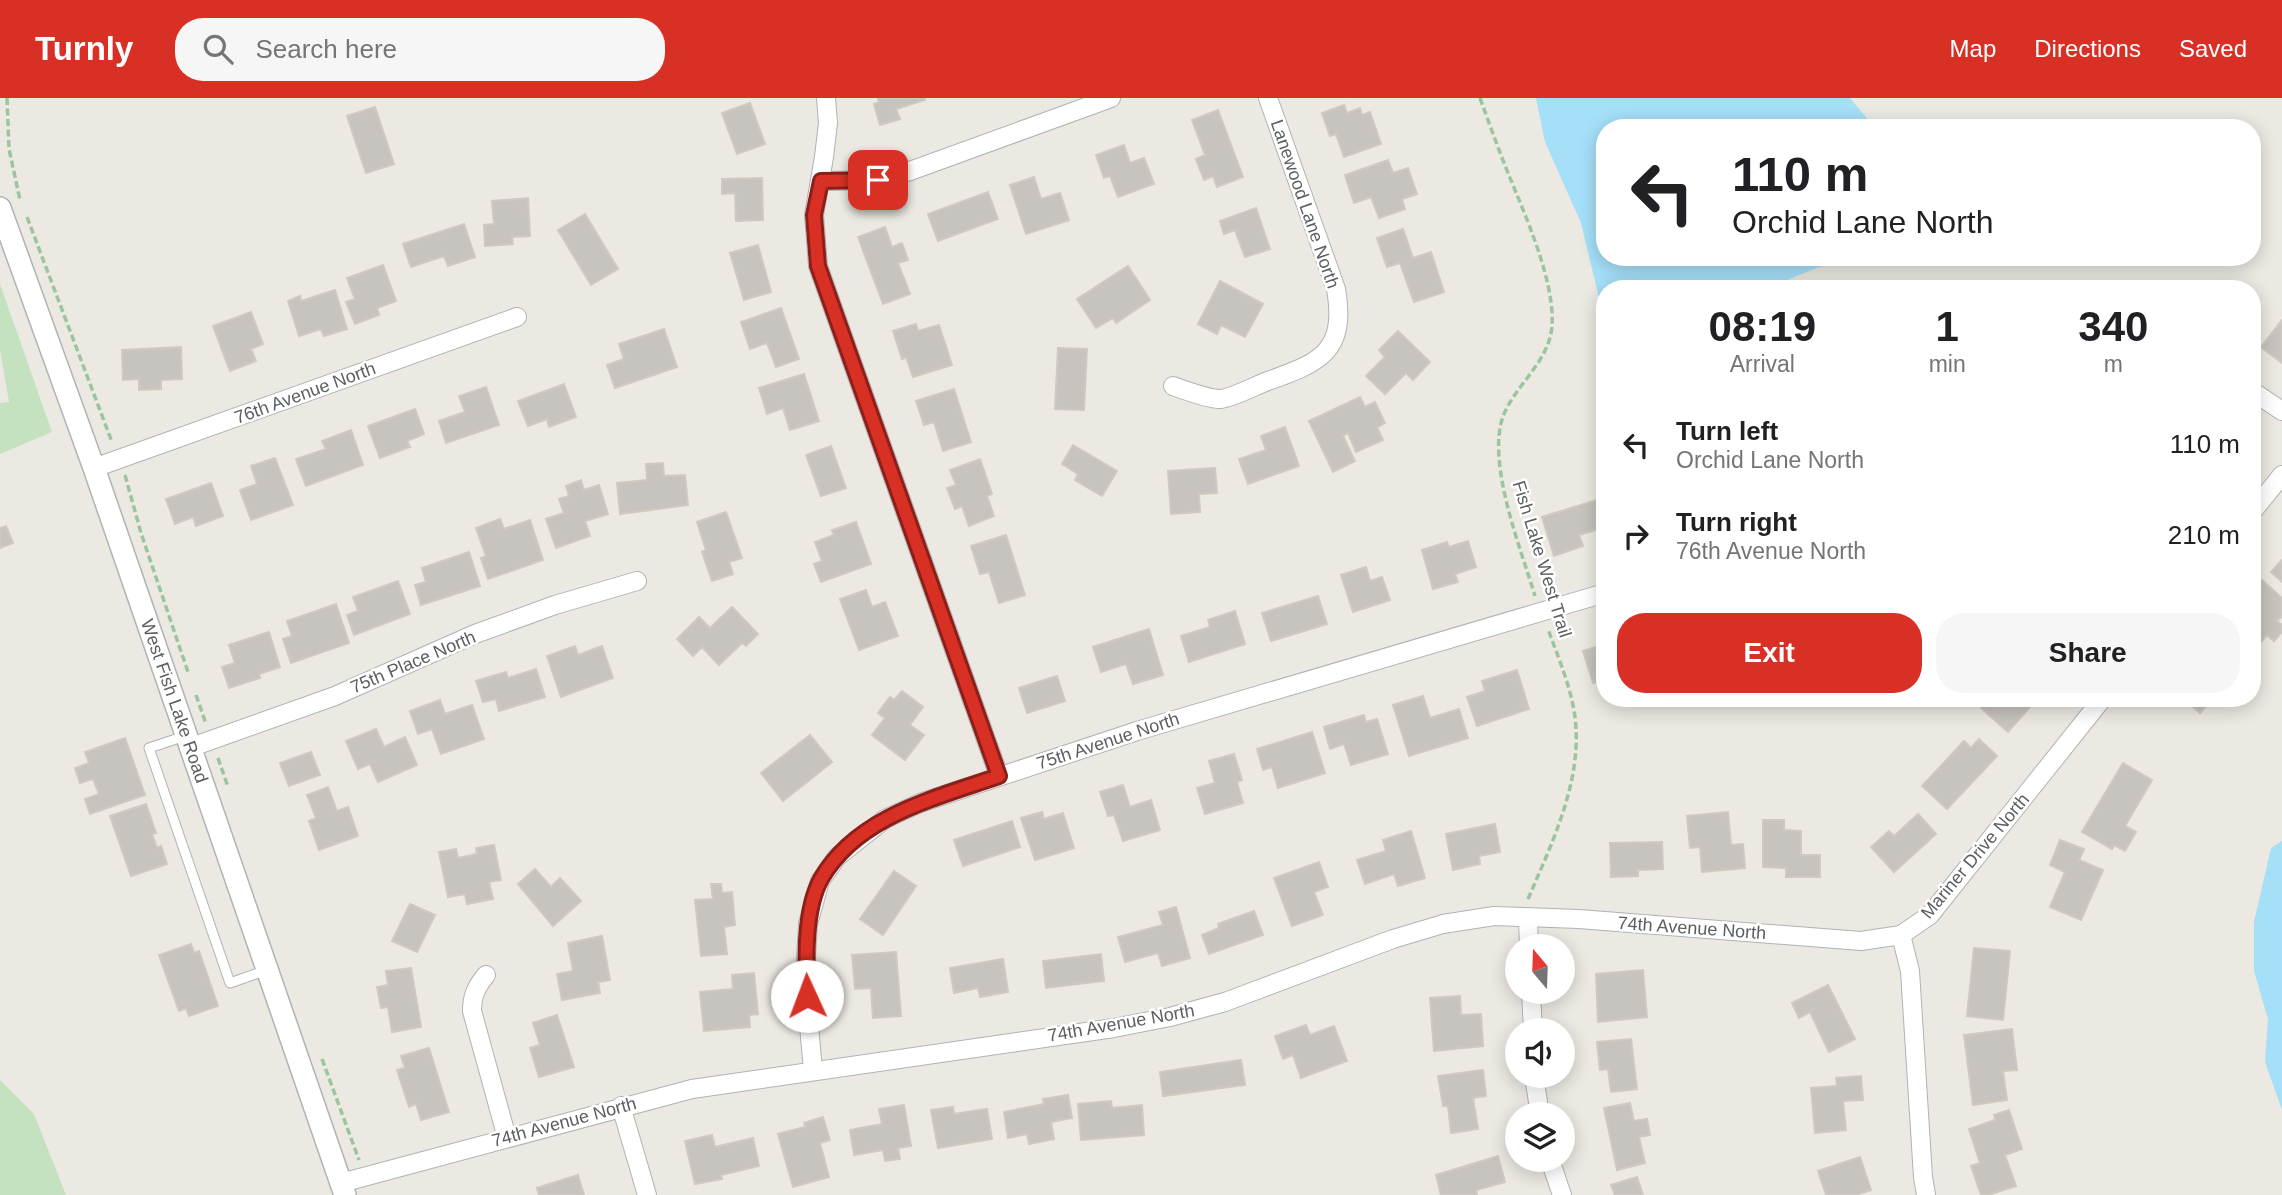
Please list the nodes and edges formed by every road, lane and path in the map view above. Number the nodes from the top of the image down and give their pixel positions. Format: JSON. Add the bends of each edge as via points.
{"nodes":[{"id":1,"x":7,"y":98,"type":"edge"},
{"id":2,"x":826,"y":98,"type":"edge"},
{"id":3,"x":1111,"y":98,"type":"edge"},
{"id":4,"x":1268,"y":98,"type":"edge"},
{"id":5,"x":1480,"y":98,"type":"edge"},
{"id":6,"x":821,"y":181,"type":"junction"},
{"id":7,"x":0,"y":208,"type":"edge"},
{"id":8,"x":517,"y":317,"type":"dead end"},
{"id":9,"x":1172,"y":386,"type":"dead end"},
{"id":10,"x":2261,"y":397,"type":"edge"},
{"id":11,"x":2282,"y":411,"type":"edge"},
{"id":12,"x":119,"y":459,"type":"junction"},
{"id":13,"x":94,"y":468,"type":"junction"},
{"id":14,"x":2282,"y":475,"type":"edge"},
{"id":15,"x":2261,"y":501,"type":"edge"},
{"id":16,"x":638,"y":581,"type":"dead end"},
{"id":17,"x":1596,"y":596,"type":"edge"},
{"id":18,"x":1541,"y":611,"type":"junction"},
{"id":19,"x":2096,"y":707,"type":"edge"},
{"id":20,"x":212,"y":740,"type":"junction"},
{"id":21,"x":187,"y":742,"type":"junction"},
{"id":22,"x":999,"y":776,"type":"junction"},
{"id":23,"x":231,"y":796,"type":"dead end"},
{"id":24,"x":1528,"y":919,"type":"junction"},
{"id":25,"x":1529,"y":934,"type":"edge"},
{"id":26,"x":1901,"y":935,"type":"junction"},
{"id":27,"x":267,"y":970,"type":"junction"},
{"id":28,"x":486,"y":975,"type":"dead end"},
{"id":29,"x":321,"y":1059,"type":"dead end"},
{"id":30,"x":813,"y":1070,"type":"junction"},
{"id":31,"x":621,"y":1106,"type":"junction"},
{"id":32,"x":507,"y":1138,"type":"junction"},
{"id":33,"x":1554,"y":1172,"type":"edge"},
{"id":34,"x":365,"y":1176,"type":"junction"},
{"id":35,"x":343,"y":1189,"type":"edge"},
{"id":36,"x":648,"y":1195,"type":"edge"},
{"id":37,"x":1562,"y":1195,"type":"edge"},
{"id":38,"x":1926,"y":1195,"type":"edge"}],
"edges":[{"from":1,"to":12,"type":"path","via":[[9,149],[20,198]]},
{"from":2,"to":6,"type":"street"},
{"from":3,"to":6,"type":"street","via":[[889,177]]},
{"from":4,"to":9,"type":"street","name":"Lanewood Lane North","via":[[1336,289],[1340,313],[1336,335],[1325,354],[1306,368],[1219,399]]},
{"from":5,"to":18,"type":"path","name":"Fish Lake West Trail","via":[[1543,267],[1552,316],[1543,355],[1504,413],[1498,455],[1510,515]]},
{"from":6,"to":22,"type":"street","via":[[814,215],[818,266]]},
{"from":7,"to":13,"type":"street","name":"West Fish Lake Road"},
{"from":8,"to":12,"type":"street","name":"76th Avenue North"},
{"from":10,"to":11,"type":"street"},
{"from":12,"to":13,"type":"street","name":"76th Avenue North"},
{"from":12,"to":20,"type":"path"},
{"from":13,"to":21,"type":"street","name":"West Fish Lake Road"},
{"from":14,"to":15,"type":"street"},
{"from":16,"to":20,"type":"street","name":"75th Place North","via":[[475,634],[335,696]]},
{"from":17,"to":18,"type":"street","name":"75th Avenue North"},
{"from":18,"to":22,"type":"street","name":"75th Avenue North"},
{"from":18,"to":24,"type":"path","name":"Fish Lake West Trail","via":[[1566,682],[1576,738],[1571,782],[1528,901]]},
{"from":19,"to":26,"type":"street","name":"Mariner Drive North","via":[[1930,915]]},
{"from":20,"to":21,"type":"street","name":"75th Place North"},
{"from":20,"to":23,"type":"path"},
{"from":21,"to":27,"type":"street","name":"West Fish Lake Road"},
{"from":21,"to":27,"type":"lane","via":[[149,748],[225,970],[230,983]]},
{"from":22,"to":30,"type":"street","name":"75th Avenue North","via":[[885,819],[837,857],[820,881],[808,924],[806,958]]},
{"from":24,"to":25,"type":"street"},
{"from":24,"to":26,"type":"street","name":"74th Avenue North","via":[[1861,941]]},
{"from":24,"to":30,"type":"street","name":"74th Avenue North","via":[[1494,916],[1443,924],[1225,1003],[1170,1017]]},
{"from":26,"to":38,"type":"street","via":[[1910,971]]},
{"from":27,"to":35,"type":"street","name":"West Fish Lake Road"},
{"from":28,"to":32,"type":"street","via":[[472,997],[472,1010]]},
{"from":29,"to":34,"type":"path"},
{"from":30,"to":31,"type":"street","name":"74th Avenue North","via":[[692,1088]]},
{"from":31,"to":32,"type":"street","name":"74th Avenue North"},
{"from":31,"to":36,"type":"street"},
{"from":32,"to":34,"type":"street","name":"74th Avenue North"},
{"from":33,"to":37,"type":"street"},
{"from":34,"to":35,"type":"street","name":"74th Avenue North"}]}
